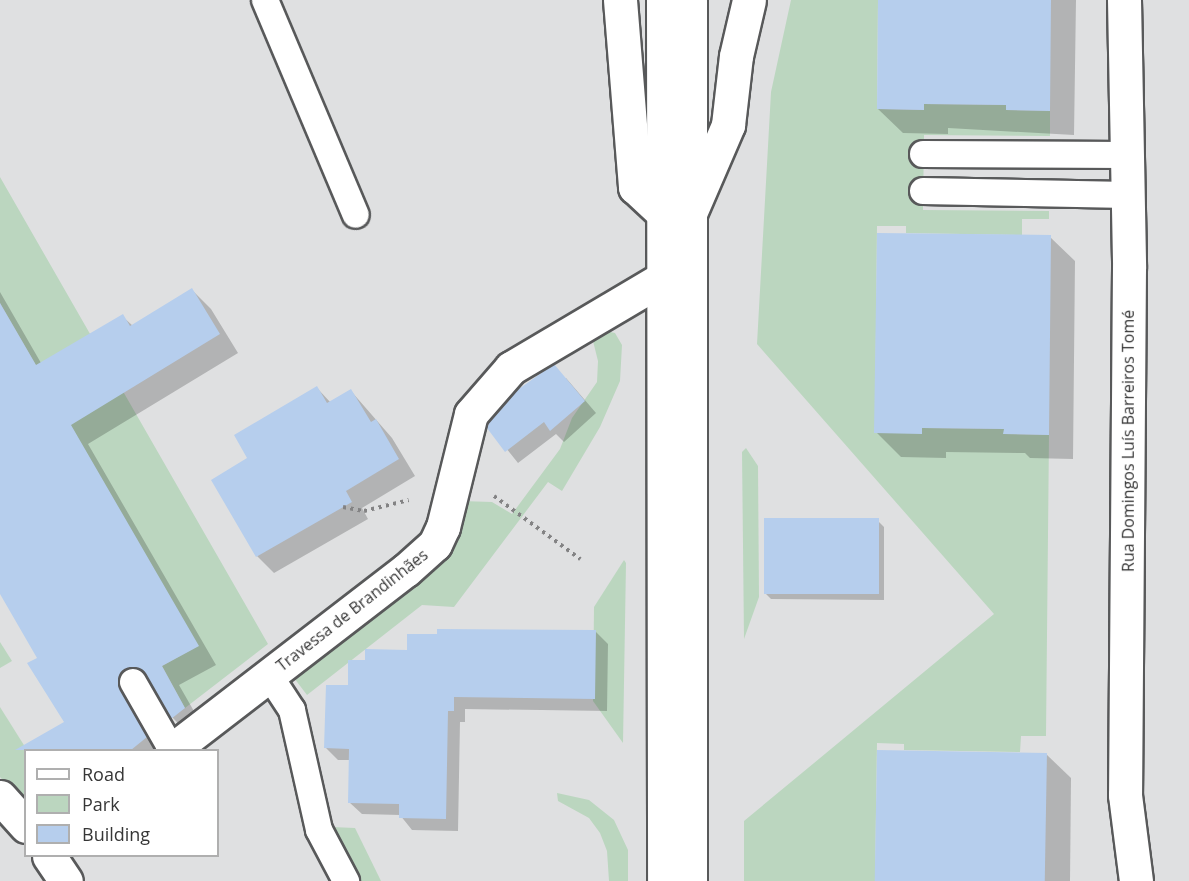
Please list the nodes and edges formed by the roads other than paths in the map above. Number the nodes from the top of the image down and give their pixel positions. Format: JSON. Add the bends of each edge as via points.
{"nodes":[{"id":1,"x":265,"y":0,"type":"edge"},
{"id":2,"x":620,"y":0,"type":"edge"},
{"id":3,"x":663,"y":0,"type":"edge"},
{"id":4,"x":690,"y":0,"type":"edge"},
{"id":5,"x":749,"y":0,"type":"edge"},
{"id":6,"x":1124,"y":0,"type":"edge"},
{"id":7,"x":923,"y":154,"type":"dead end"},
{"id":8,"x":1128,"y":155,"type":"junction"},
{"id":9,"x":923,"y":191,"type":"dead end"},
{"id":10,"x":1128,"y":195,"type":"junction"},
{"id":11,"x":678,"y":212,"type":"junction"},
{"id":12,"x":356,"y":215,"type":"dead end"},
{"id":13,"x":663,"y":278,"type":"junction"},
{"id":14,"x":280,"y":666,"type":"junction"},
{"id":15,"x":133,"y":682,"type":"dead end"},
{"id":16,"x":171,"y":749,"type":"edge"},
{"id":17,"x":173,"y":749,"type":"edge"},
{"id":18,"x":0,"y":797,"type":"edge"},
{"id":19,"x":24,"y":824,"type":"edge"},
{"id":20,"x":50,"y":857,"type":"edge"},
{"id":21,"x":66,"y":881,"type":"edge"},
{"id":22,"x":346,"y":881,"type":"edge"},
{"id":23,"x":664,"y":881,"type":"edge"},
{"id":24,"x":690,"y":881,"type":"edge"},
{"id":25,"x":1136,"y":881,"type":"edge"}],
"edges":[{"from":1,"to":12,"type":"lane"},
{"from":2,"to":11,"type":"main road","via":[[635,187]]},
{"from":3,"to":11,"type":"main road"},
{"from":4,"to":11,"type":"main road"},
{"from":5,"to":11,"type":"main road","via":[[736,56],[728,125]]},
{"from":6,"to":8,"type":"main road","name":"Rua Domingos Luís Barreiros Tomé"},
{"from":7,"to":8,"type":"lane"},
{"from":8,"to":10,"type":"main road","name":"Rua Domingos Luís Barreiros Tomé"},
{"from":9,"to":10,"type":"lane"},
{"from":10,"to":25,"type":"main road","name":"Rua Domingos Luís Barreiros Tomé","via":[[1125,795]]},
{"from":11,"to":13,"type":"main road"},
{"from":11,"to":24,"type":"main road"},
{"from":13,"to":14,"type":"main road","name":"Travessa de Brandinhães","via":[[539,350],[511,368],[487,391],[471,414],[439,537],[424,556]]},
{"from":13,"to":23,"type":"main road"},
{"from":14,"to":17,"type":"main road","name":"Travessa de Brandinhães"},
{"from":14,"to":22,"type":"lane","via":[[319,830]]},
{"from":15,"to":16,"type":"lane"},
{"from":18,"to":19,"type":"main road"},
{"from":20,"to":21,"type":"main road"}]}
